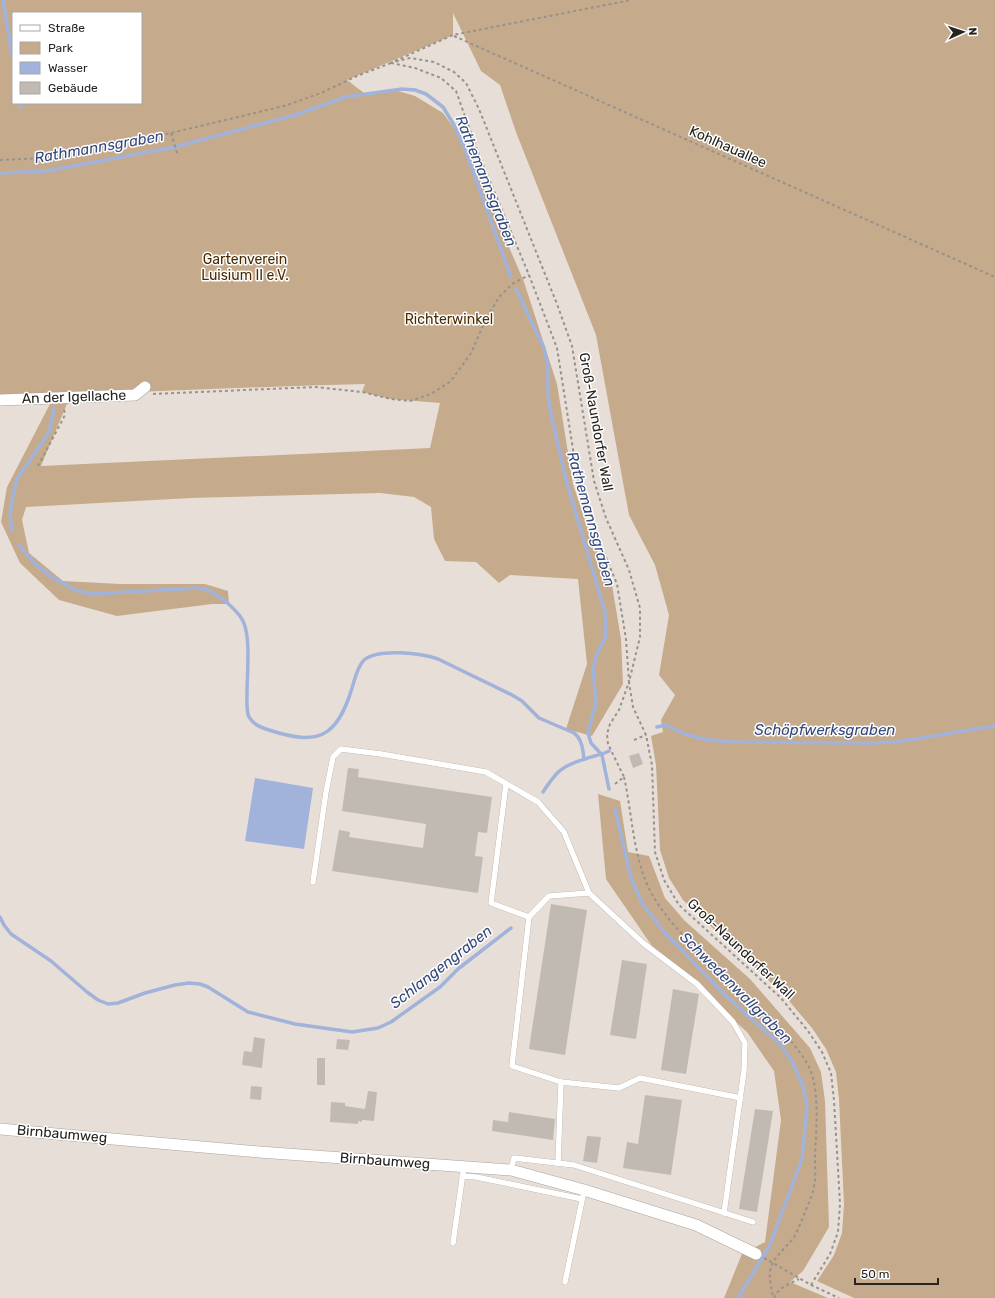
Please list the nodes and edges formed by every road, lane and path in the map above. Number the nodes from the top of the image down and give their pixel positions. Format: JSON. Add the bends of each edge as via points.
{"nodes":[{"id":1,"x":631,"y":0,"type":"edge"},
{"id":2,"x":453,"y":35,"type":"junction"},
{"id":3,"x":390,"y":63,"type":"junction"},
{"id":4,"x":171,"y":133,"type":"junction"},
{"id":5,"x":178,"y":156,"type":"dead end"},
{"id":6,"x":0,"y":160,"type":"edge"},
{"id":7,"x":529,"y":275,"type":"junction"},
{"id":8,"x":995,"y":277,"type":"edge"},
{"id":9,"x":144,"y":387,"type":"dead end"},
{"id":10,"x":135,"y":395,"type":"junction"},
{"id":11,"x":63,"y":398,"type":"junction"},
{"id":12,"x":0,"y":400,"type":"edge"},
{"id":13,"x":38,"y":466,"type":"dead end"},
{"id":14,"x":629,"y":682,"type":"junction"},
{"id":15,"x":646,"y":736,"type":"junction"},
{"id":16,"x":634,"y":740,"type":"dead end"},
{"id":17,"x":624,"y":777,"type":"junction"},
{"id":18,"x":506,"y":784,"type":"junction"},
{"id":19,"x":615,"y":784,"type":"dead end"},
{"id":20,"x":629,"y":798,"type":"dead end"},
{"id":21,"x":313,"y":882,"type":"dead end"},
{"id":22,"x":589,"y":893,"type":"junction"},
{"id":23,"x":529,"y":917,"type":"junction"},
{"id":24,"x":561,"y":1082,"type":"junction"},
{"id":25,"x":741,"y":1098,"type":"junction"},
{"id":26,"x":0,"y":1129,"type":"edge"},
{"id":27,"x":558,"y":1163,"type":"junction"},
{"id":28,"x":511,"y":1170,"type":"junction"},
{"id":29,"x":463,"y":1171,"type":"junction"},
{"id":30,"x":583,"y":1195,"type":"junction"},
{"id":31,"x":724,"y":1213,"type":"junction"},
{"id":32,"x":753,"y":1222,"type":"dead end"},
{"id":33,"x":453,"y":1243,"type":"dead end"},
{"id":34,"x":756,"y":1254,"type":"dead end"},
{"id":35,"x":767,"y":1260,"type":"dead end"},
{"id":36,"x":772,"y":1263,"type":"junction"},
{"id":37,"x":799,"y":1279,"type":"junction"},
{"id":38,"x":565,"y":1282,"type":"dead end"},
{"id":39,"x":811,"y":1285,"type":"junction"},
{"id":40,"x":773,"y":1298,"type":"edge"},
{"id":41,"x":839,"y":1298,"type":"edge"}],
"edges":[{"from":1,"to":2,"type":"path"},
{"from":2,"to":3,"type":"path"},
{"from":2,"to":8,"type":"path","name":"Kohlhauallee"},
{"from":3,"to":4,"type":"path","via":[[284,106]]},
{"from":3,"to":7,"type":"path","via":[[416,68],[441,78],[456,91],[477,150]]},
{"from":3,"to":14,"type":"path","name":"Groß-Naundorfer Wall","via":[[410,58],[434,62],[454,72],[466,83],[479,109],[557,304],[572,346],[594,481],[606,518],[629,570],[640,608],[640,637]]},
{"from":4,"to":5,"type":"path"},
{"from":4,"to":6,"type":"path","via":[[46,158]]},
{"from":7,"to":10,"type":"path","via":[[512,284],[499,297],[471,353],[451,381],[431,394],[410,401],[315,387]]},
{"from":7,"to":14,"type":"path","via":[[557,348],[578,481],[617,584],[626,639]]},
{"from":9,"to":10,"type":"street","name":"An der Igellache"},
{"from":10,"to":11,"type":"street","name":"An der Igellache"},
{"from":11,"to":12,"type":"street","name":"An der Igellache"},
{"from":11,"to":13,"type":"path","via":[[65,416]]},
{"from":14,"to":15,"type":"path","name":"Groß-Naundorfer Wall","via":[[633,707]]},
{"from":14,"to":17,"type":"path","via":[[607,734],[608,744]]},
{"from":15,"to":16,"type":"path"},
{"from":15,"to":39,"type":"path","name":"Groß-Naundorfer Wall","via":[[652,765],[656,852],[664,880],[679,905],[781,998],[808,1031],[822,1052],[831,1073],[840,1204],[838,1232],[830,1254]]},
{"from":17,"to":19,"type":"path"},
{"from":17,"to":20,"type":"path"},
{"from":18,"to":21,"type":"lane","via":[[486,772],[341,749],[333,757]]},
{"from":18,"to":22,"type":"lane","via":[[538,802],[564,832]]},
{"from":18,"to":23,"type":"lane","via":[[491,903]]},
{"from":22,"to":23,"type":"lane","via":[[549,896]]},
{"from":22,"to":25,"type":"lane","via":[[643,943],[697,984],[733,1022],[746,1043]]},
{"from":23,"to":24,"type":"lane","via":[[512,1066]]},
{"from":24,"to":25,"type":"lane","via":[[619,1088],[640,1078]]},
{"from":24,"to":27,"type":"lane"},
{"from":25,"to":31,"type":"lane"},
{"from":26,"to":29,"type":"street","name":"Birnbaumweg"},
{"from":27,"to":28,"type":"lane","via":[[514,1158]]},
{"from":27,"to":31,"type":"lane","via":[[574,1165]]},
{"from":28,"to":29,"type":"street","name":"Birnbaumweg"},
{"from":28,"to":30,"type":"street","name":"Birnbaumweg"},
{"from":29,"to":30,"type":"lane","via":[[476,1177]]},
{"from":29,"to":33,"type":"lane"},
{"from":30,"to":34,"type":"street","name":"Birnbaumweg","via":[[696,1225]]},
{"from":30,"to":38,"type":"lane"},
{"from":31,"to":32,"type":"lane"},
{"from":35,"to":36,"type":"path"},
{"from":36,"to":37,"type":"path"},
{"from":36,"to":40,"type":"path","via":[[770,1272]]},
{"from":37,"to":39,"type":"path"},
{"from":37,"to":40,"type":"path","via":[[782,1287]]},
{"from":39,"to":41,"type":"path"}]}
